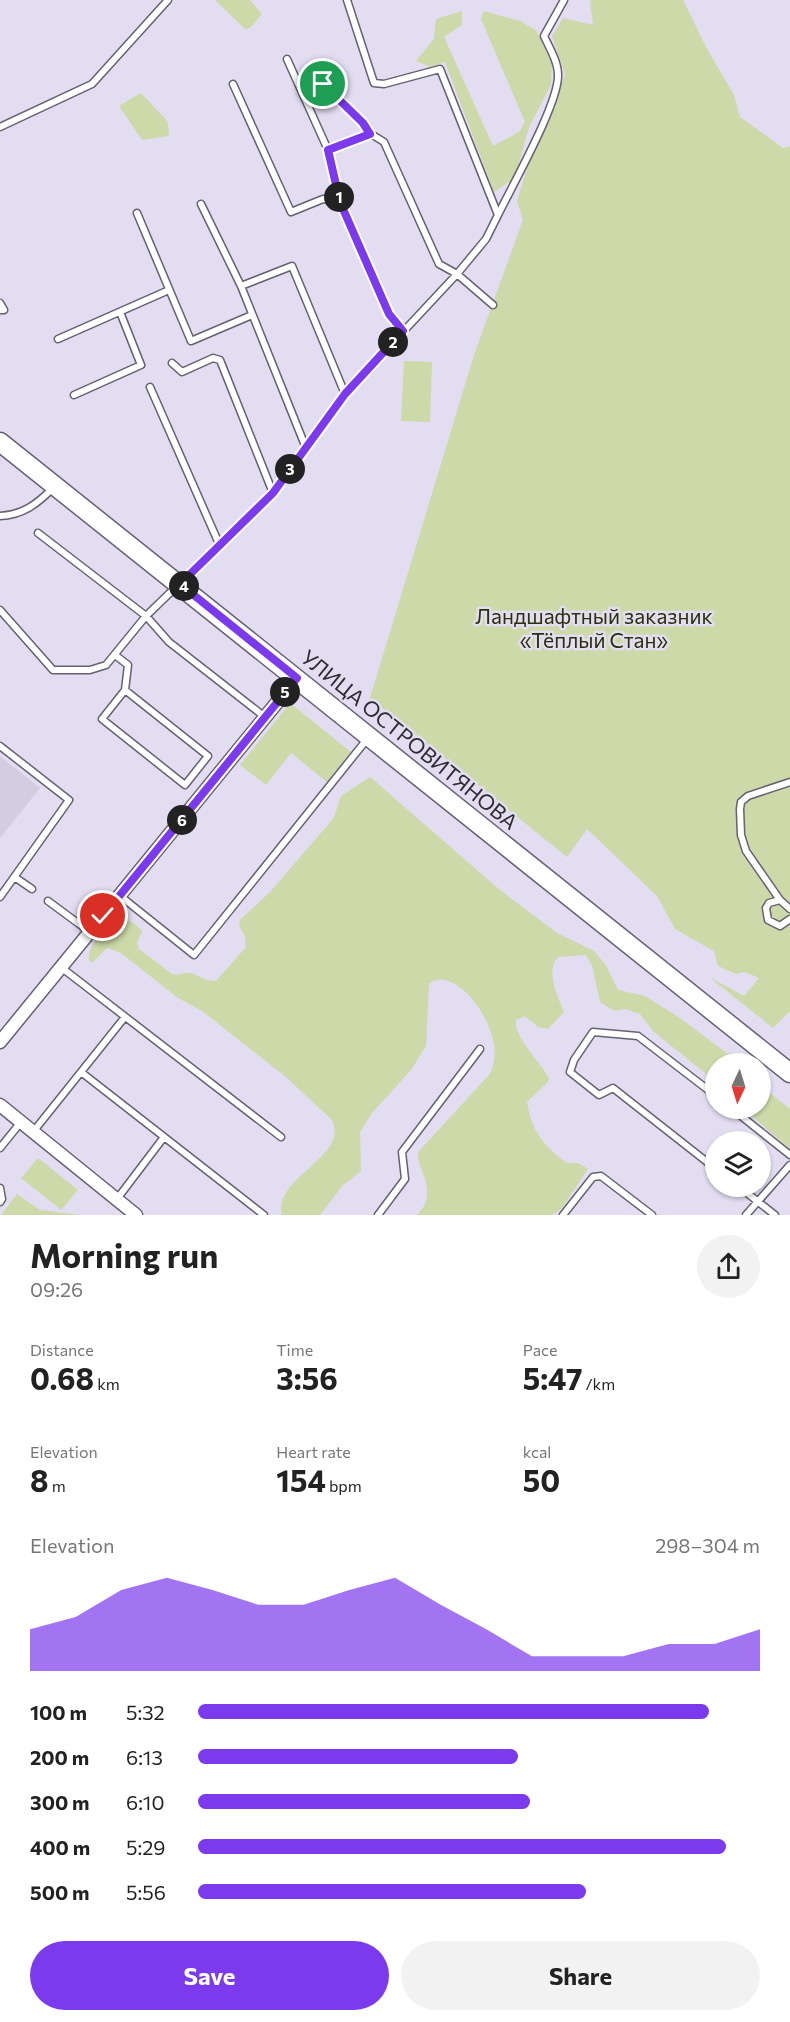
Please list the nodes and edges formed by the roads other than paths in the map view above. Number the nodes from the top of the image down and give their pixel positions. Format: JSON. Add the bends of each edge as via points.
{"nodes":[{"id":1,"x":168,"y":0,"type":"edge"},
{"id":2,"x":347,"y":0,"type":"edge"},
{"id":3,"x":564,"y":0,"type":"edge"},
{"id":4,"x":287,"y":59,"type":"dead end"},
{"id":5,"x":233,"y":84,"type":"dead end"},
{"id":6,"x":323,"y":84,"type":"dead end"},
{"id":7,"x":0,"y":127,"type":"edge"},
{"id":8,"x":370,"y":134,"type":"junction"},
{"id":9,"x":328,"y":150,"type":"junction"},
{"id":10,"x":340,"y":202,"type":"junction"},
{"id":11,"x":201,"y":204,"type":"dead end"},
{"id":12,"x":137,"y":213,"type":"dead end"},
{"id":13,"x":498,"y":214,"type":"junction"},
{"id":14,"x":457,"y":274,"type":"junction"},
{"id":15,"x":241,"y":286,"type":"junction"},
{"id":16,"x":169,"y":290,"type":"junction"},
{"id":17,"x":0,"y":303,"type":"edge"},
{"id":18,"x":492,"y":305,"type":"dead end"},
{"id":19,"x":0,"y":310,"type":"edge"},
{"id":20,"x":120,"y":312,"type":"junction"},
{"id":21,"x":252,"y":315,"type":"junction"},
{"id":22,"x":403,"y":331,"type":"junction"},
{"id":23,"x":58,"y":339,"type":"dead end"},
{"id":24,"x":172,"y":363,"type":"dead end"},
{"id":25,"x":150,"y":387,"type":"dead end"},
{"id":26,"x":74,"y":394,"type":"dead end"},
{"id":27,"x":345,"y":394,"type":"junction"},
{"id":28,"x":0,"y":442,"type":"edge"},
{"id":29,"x":306,"y":448,"type":"junction"},
{"id":30,"x":56,"y":486,"type":"junction"},
{"id":31,"x":273,"y":493,"type":"junction"},
{"id":32,"x":0,"y":516,"type":"edge"},
{"id":33,"x":38,"y":533,"type":"dead end"},
{"id":34,"x":220,"y":546,"type":"junction"},
{"id":35,"x":180,"y":584,"type":"junction"},
{"id":36,"x":0,"y":610,"type":"edge"},
{"id":37,"x":146,"y":616,"type":"junction"},
{"id":38,"x":115,"y":655,"type":"junction"},
{"id":39,"x":297,"y":678,"type":"junction"},
{"id":40,"x":125,"y":690,"type":"junction"},
{"id":41,"x":265,"y":718,"type":"junction"},
{"id":42,"x":368,"y":738,"type":"junction"},
{"id":43,"x":0,"y":746,"type":"edge"},
{"id":44,"x":790,"y":782,"type":"edge"},
{"id":45,"x":16,"y":878,"type":"junction"},
{"id":46,"x":32,"y":889,"type":"dead end"},
{"id":47,"x":119,"y":895,"type":"junction"},
{"id":48,"x":0,"y":897,"type":"edge"},
{"id":49,"x":780,"y":900,"type":"junction"},
{"id":50,"x":48,"y":901,"type":"dead end"},
{"id":51,"x":790,"y":909,"type":"edge"},
{"id":52,"x":790,"y":919,"type":"edge"},
{"id":53,"x":90,"y":932,"type":"junction"},
{"id":54,"x":62,"y":968,"type":"junction"},
{"id":55,"x":125,"y":1017,"type":"junction"},
{"id":56,"x":0,"y":1042,"type":"edge"},
{"id":57,"x":480,"y":1049,"type":"dead end"},
{"id":58,"x":81,"y":1072,"type":"junction"},
{"id":59,"x":790,"y":1073,"type":"edge"},
{"id":60,"x":705,"y":1088,"type":"edge"},
{"id":61,"x":0,"y":1105,"type":"edge"},
{"id":62,"x":745,"y":1119,"type":"edge"},
{"id":63,"x":21,"y":1122,"type":"junction"},
{"id":64,"x":33,"y":1132,"type":"junction"},
{"id":65,"x":164,"y":1137,"type":"junction"},
{"id":66,"x":281,"y":1137,"type":"dead end"},
{"id":67,"x":0,"y":1148,"type":"edge"},
{"id":68,"x":790,"y":1155,"type":"edge"},
{"id":69,"x":705,"y":1159,"type":"edge"},
{"id":70,"x":790,"y":1165,"type":"edge"},
{"id":71,"x":0,"y":1188,"type":"edge"},
{"id":72,"x":752,"y":1197,"type":"edge"},
{"id":73,"x":117,"y":1200,"type":"junction"},
{"id":74,"x":757,"y":1201,"type":"junction"},
{"id":75,"x":0,"y":1202,"type":"edge"},
{"id":76,"x":136,"y":1215,"type":"edge"},
{"id":77,"x":264,"y":1215,"type":"edge"},
{"id":78,"x":378,"y":1215,"type":"edge"},
{"id":79,"x":563,"y":1215,"type":"edge"},
{"id":80,"x":652,"y":1215,"type":"edge"},
{"id":81,"x":746,"y":1215,"type":"edge"},
{"id":82,"x":775,"y":1215,"type":"edge"}],
"edges":[{"from":1,"to":7,"type":"lane","via":[[92,84]]},
{"from":2,"to":13,"type":"lane","via":[[374,83],[384,84],[440,69]]},
{"from":3,"to":13,"type":"lane","via":[[544,36],[557,64],[557,86]]},
{"from":4,"to":9,"type":"lane"},
{"from":5,"to":10,"type":"lane","via":[[291,212],[323,199]]},
{"from":6,"to":8,"type":"lane"},
{"from":8,"to":9,"type":"lane"},
{"from":8,"to":14,"type":"lane","via":[[384,142],[439,264]]},
{"from":9,"to":10,"type":"lane"},
{"from":10,"to":22,"type":"lane","via":[[389,314]]},
{"from":11,"to":15,"type":"lane"},
{"from":12,"to":16,"type":"lane"},
{"from":13,"to":14,"type":"lane","via":[[486,239]]},
{"from":14,"to":18,"type":"lane"},
{"from":14,"to":22,"type":"lane"},
{"from":15,"to":21,"type":"lane"},
{"from":15,"to":27,"type":"lane","via":[[292,266]]},
{"from":16,"to":20,"type":"lane"},
{"from":16,"to":21,"type":"lane","via":[[191,341]]},
{"from":17,"to":19,"type":"lane","via":[[4,310]]},
{"from":20,"to":23,"type":"lane"},
{"from":20,"to":26,"type":"lane","via":[[141,365]]},
{"from":21,"to":29,"type":"lane"},
{"from":22,"to":27,"type":"lane"},
{"from":24,"to":31,"type":"lane","via":[[183,372],[213,358],[220,360]]},
{"from":25,"to":34,"type":"lane"},
{"from":27,"to":29,"type":"lane"},
{"from":28,"to":30,"type":"main road","name":"УЛИЦА ОСТРОВИТЯНОВА"},
{"from":29,"to":31,"type":"lane"},
{"from":30,"to":32,"type":"lane","via":[[37,504],[14,516]]},
{"from":30,"to":35,"type":"main road","name":"УЛИЦА ОСТРОВИТЯНОВА"},
{"from":31,"to":34,"type":"lane"},
{"from":33,"to":37,"type":"lane"},
{"from":34,"to":35,"type":"lane"},
{"from":35,"to":37,"type":"lane"},
{"from":35,"to":39,"type":"main road","name":"УЛИЦА ОСТРОВИТЯНОВА"},
{"from":36,"to":38,"type":"lane","via":[[53,670],[90,670],[106,665]]},
{"from":37,"to":38,"type":"lane"},
{"from":37,"to":41,"type":"lane","via":[[169,642]]},
{"from":38,"to":40,"type":"lane","via":[[129,665]]},
{"from":39,"to":41,"type":"street"},
{"from":39,"to":42,"type":"main road","name":"УЛИЦА ОСТРОВИТЯНОВА"},
{"from":40,"to":40,"type":"lane","via":[[208,756],[185,785],[102,719]]},
{"from":41,"to":47,"type":"street"},
{"from":42,"to":47,"type":"lane","via":[[194,955]]},
{"from":42,"to":59,"type":"main road","name":"УЛИЦА ОСТРОВИТЯНОВА"},
{"from":43,"to":45,"type":"lane","via":[[69,800]]},
{"from":44,"to":49,"type":"lane","via":[[748,796],[740,809],[746,850]]},
{"from":45,"to":46,"type":"lane"},
{"from":45,"to":48,"type":"lane"},
{"from":47,"to":53,"type":"street"},
{"from":49,"to":51,"type":"lane"},
{"from":49,"to":52,"type":"lane","via":[[766,908],[768,920],[780,926]]},
{"from":50,"to":53,"type":"lane"},
{"from":53,"to":54,"type":"street"},
{"from":54,"to":55,"type":"lane"},
{"from":54,"to":56,"type":"street"},
{"from":55,"to":58,"type":"lane"},
{"from":55,"to":66,"type":"lane"},
{"from":57,"to":78,"type":"lane","via":[[402,1152],[405,1179]]},
{"from":58,"to":64,"type":"lane"},
{"from":58,"to":65,"type":"lane"},
{"from":60,"to":69,"type":"lane","via":[[638,1036],[593,1032],[570,1072],[599,1095],[613,1088]]},
{"from":61,"to":63,"type":"street"},
{"from":62,"to":68,"type":"lane"},
{"from":63,"to":64,"type":"street"},
{"from":63,"to":67,"type":"lane"},
{"from":64,"to":73,"type":"street"},
{"from":65,"to":73,"type":"lane"},
{"from":65,"to":77,"type":"lane"},
{"from":70,"to":74,"type":"lane"},
{"from":71,"to":75,"type":"lane"},
{"from":72,"to":74,"type":"lane"},
{"from":73,"to":76,"type":"street"},
{"from":74,"to":81,"type":"lane"},
{"from":74,"to":82,"type":"lane"},
{"from":79,"to":80,"type":"lane","via":[[593,1177],[601,1176]]}]}
